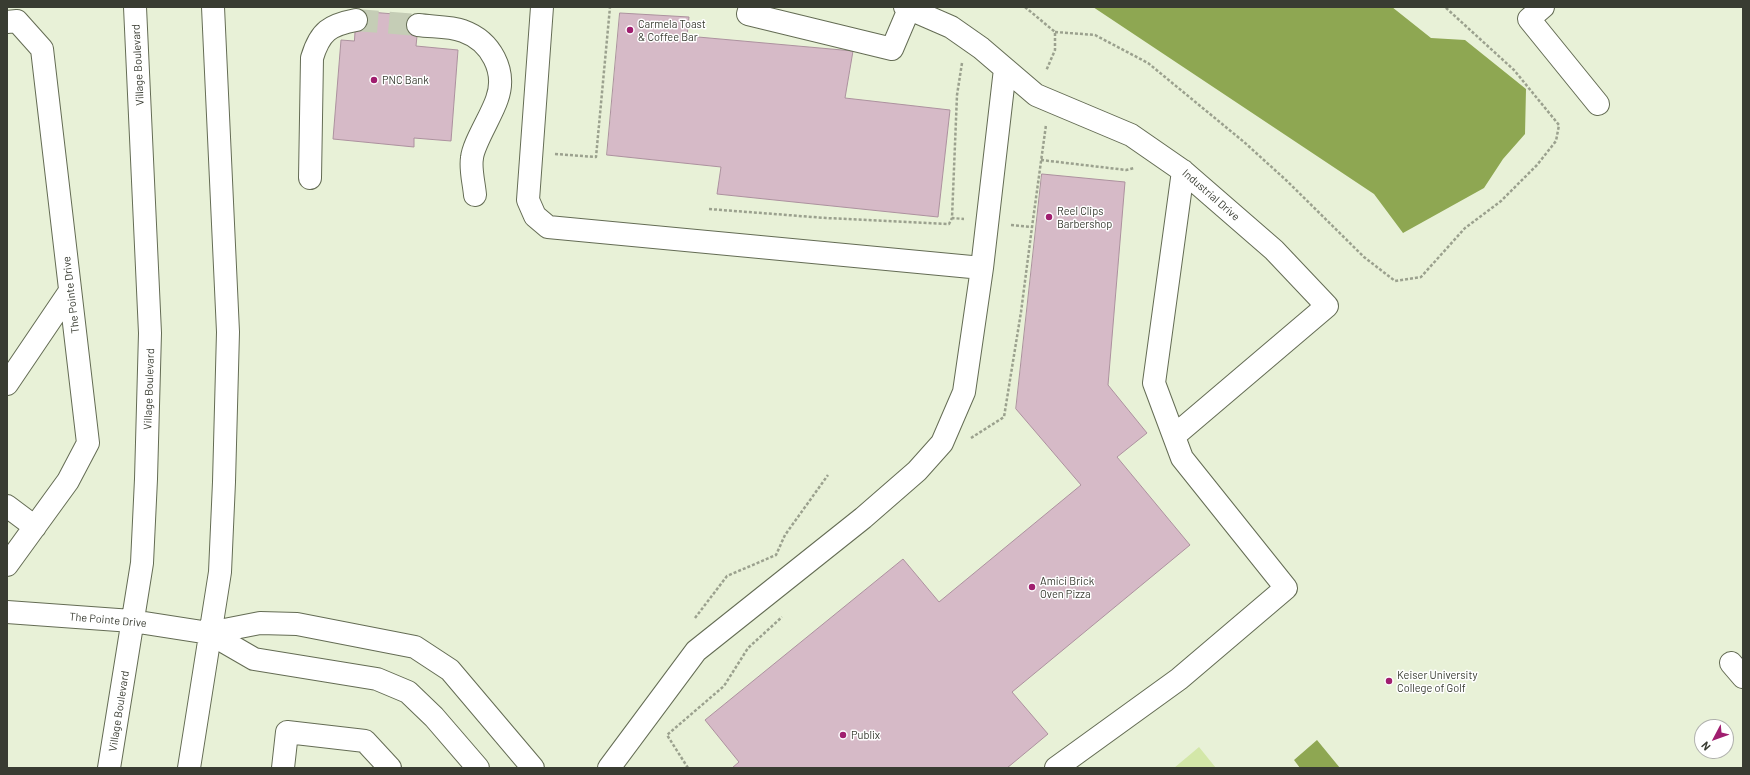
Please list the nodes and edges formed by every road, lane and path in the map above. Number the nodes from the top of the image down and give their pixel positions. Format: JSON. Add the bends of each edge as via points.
{"nodes":[{"id":1,"x":135,"y":7,"type":"edge"},
{"id":2,"x":213,"y":7,"type":"edge"},
{"id":3,"x":610,"y":7,"type":"edge"},
{"id":4,"x":750,"y":7,"type":"edge"},
{"id":5,"x":1024,"y":7,"type":"edge"},
{"id":6,"x":1445,"y":7,"type":"edge"},
{"id":7,"x":1543,"y":7,"type":"edge"},
{"id":8,"x":906,"y":8,"type":"edge"},
{"id":9,"x":540,"y":9,"type":"edge"},
{"id":10,"x":356,"y":20,"type":"tunnel mouth"},
{"id":11,"x":7,"y":22,"type":"edge"},
{"id":12,"x":418,"y":25,"type":"tunnel mouth"},
{"id":13,"x":1055,"y":32,"type":"junction"},
{"id":14,"x":972,"y":42,"type":"junction"},
{"id":15,"x":1005,"y":69,"type":"junction"},
{"id":16,"x":1044,"y":76,"type":"dead end"},
{"id":17,"x":1598,"y":104,"type":"dead end"},
{"id":18,"x":1046,"y":123,"type":"dead end"},
{"id":19,"x":550,"y":154,"type":"dead end"},
{"id":20,"x":1041,"y":160,"type":"junction"},
{"id":21,"x":1175,"y":165,"type":"junction"},
{"id":22,"x":310,"y":178,"type":"dead end"},
{"id":23,"x":476,"y":195,"type":"dead end"},
{"id":24,"x":709,"y":209,"type":"dead end"},
{"id":25,"x":952,"y":218,"type":"junction"},
{"id":26,"x":966,"y":219,"type":"dead end"},
{"id":27,"x":1009,"y":225,"type":"dead end"},
{"id":28,"x":1032,"y":227,"type":"junction"},
{"id":29,"x":982,"y":268,"type":"junction"},
{"id":30,"x":70,"y":291,"type":"junction"},
{"id":31,"x":7,"y":384,"type":"edge"},
{"id":32,"x":1174,"y":436,"type":"junction"},
{"id":33,"x":966,"y":441,"type":"dead end"},
{"id":34,"x":828,"y":475,"type":"dead end"},
{"id":35,"x":7,"y":506,"type":"edge"},
{"id":36,"x":34,"y":526,"type":"junction"},
{"id":37,"x":7,"y":565,"type":"edge"},
{"id":38,"x":7,"y":612,"type":"edge"},
{"id":39,"x":132,"y":621,"type":"junction"},
{"id":40,"x":692,"y":622,"type":"dead end"},
{"id":41,"x":209,"y":633,"type":"junction"},
{"id":42,"x":748,"y":648,"type":"dead end"},
{"id":43,"x":109,"y":768,"type":"edge"},
{"id":44,"x":189,"y":768,"type":"edge"},
{"id":45,"x":283,"y":768,"type":"edge"},
{"id":46,"x":390,"y":768,"type":"edge"},
{"id":47,"x":478,"y":768,"type":"edge"},
{"id":48,"x":533,"y":768,"type":"edge"},
{"id":49,"x":609,"y":768,"type":"edge"},
{"id":50,"x":688,"y":768,"type":"edge"},
{"id":51,"x":1056,"y":768,"type":"edge"}],
"edges":[{"from":1,"to":39,"type":"street","name":"Village Boulevard","via":[[150,333],[142,563]]},
{"from":2,"to":41,"type":"street","via":[[228,332],[220,572]]},
{"from":3,"to":19,"type":"path","via":[[596,157]]},
{"from":4,"to":8,"type":"street","via":[[748,14],[892,49]]},
{"from":5,"to":13,"type":"path"},
{"from":6,"to":13,"type":"path","via":[[1514,70],[1559,125],[1556,141],[1537,165],[1501,201],[1465,228],[1421,277],[1395,281],[1364,257],[1244,142],[1148,63],[1095,35]]},
{"from":7,"to":17,"type":"street","via":[[1529,19]]},
{"from":8,"to":14,"type":"street","name":"Industrial Drive","via":[[950,27]]},
{"from":9,"to":29,"type":"street","via":[[528,200],[535,216],[548,227]]},
{"from":10,"to":22,"type":"street","via":[[336,24],[325,32],[316,44],[312,58]]},
{"from":11,"to":30,"type":"street","name":"The Pointe Drive","via":[[17,21],[42,49]]},
{"from":12,"to":23,"type":"street","via":[[462,30],[478,38],[490,50],[498,65],[501,82],[498,99],[472,158]]},
{"from":13,"to":16,"type":"path","via":[[1055,50]]},
{"from":14,"to":15,"type":"street","name":"Industrial Drive"},
{"from":14,"to":25,"type":"path","via":[[963,54],[957,96]]},
{"from":15,"to":21,"type":"street","name":"Industrial Drive","via":[[1036,95],[1131,135]]},
{"from":15,"to":29,"type":"street"},
{"from":18,"to":20,"type":"path"},
{"from":20,"to":21,"type":"path","via":[[1126,170]]},
{"from":20,"to":28,"type":"path"},
{"from":21,"to":32,"type":"street","via":[[1154,383]]},
{"from":21,"to":32,"type":"street","name":"Industrial Drive","via":[[1274,250],[1327,306]]},
{"from":24,"to":25,"type":"path","via":[[949,224]]},
{"from":25,"to":26,"type":"path"},
{"from":27,"to":28,"type":"path"},
{"from":28,"to":33,"type":"path","via":[[1004,417]]},
{"from":29,"to":49,"type":"street","via":[[964,392],[942,443],[917,471],[863,518],[696,651]]},
{"from":30,"to":31,"type":"street"},
{"from":30,"to":36,"type":"street","name":"The Pointe Drive","via":[[88,443],[68,481]]},
{"from":32,"to":51,"type":"street","via":[[1182,458],[1286,588],[1179,679]]},
{"from":34,"to":40,"type":"path","via":[[785,535],[776,555],[728,576]]},
{"from":35,"to":36,"type":"street"},
{"from":36,"to":37,"type":"street","name":"The Pointe Drive"},
{"from":38,"to":39,"type":"street","name":"The Pointe Drive"},
{"from":39,"to":41,"type":"street","name":"The Pointe Drive"},
{"from":39,"to":43,"type":"street","name":"Village Boulevard"},
{"from":41,"to":44,"type":"street"},
{"from":41,"to":47,"type":"street","via":[[254,659],[377,679],[408,692],[434,717]]},
{"from":41,"to":48,"type":"street","via":[[260,623],[297,624],[415,647],[450,670]]},
{"from":42,"to":50,"type":"path","via":[[724,686],[667,735]]},
{"from":45,"to":46,"type":"street","via":[[287,732],[365,741]]}]}
